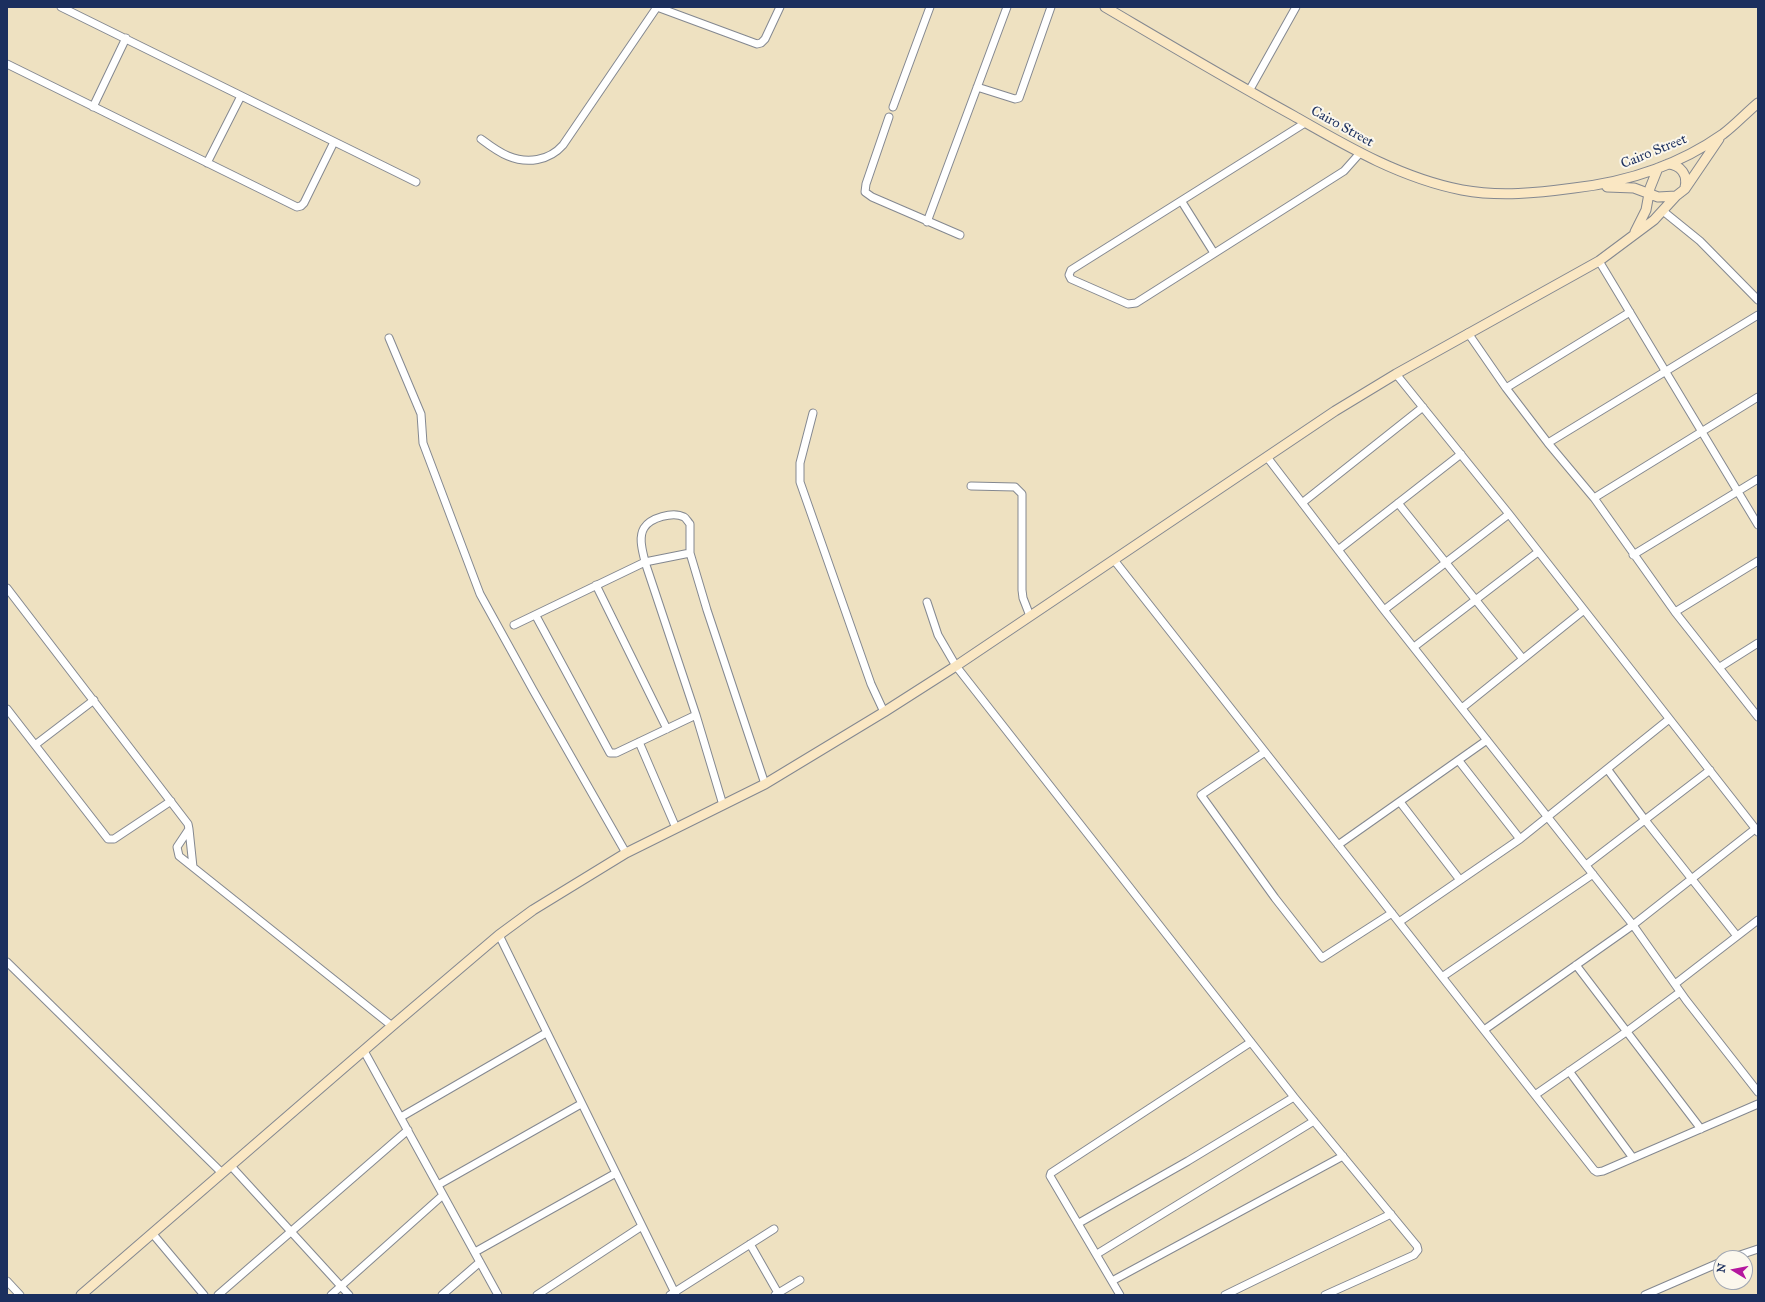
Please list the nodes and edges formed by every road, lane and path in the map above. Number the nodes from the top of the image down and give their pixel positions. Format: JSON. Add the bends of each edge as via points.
{"nodes":[{"id":1,"x":61,"y":7,"type":"edge"},
{"id":2,"x":657,"y":7,"type":"edge"},
{"id":3,"x":780,"y":7,"type":"edge"},
{"id":4,"x":930,"y":7,"type":"edge"},
{"id":5,"x":1007,"y":7,"type":"edge"},
{"id":6,"x":1050,"y":7,"type":"edge"},
{"id":7,"x":1105,"y":7,"type":"edge"},
{"id":8,"x":1296,"y":7,"type":"edge"},
{"id":9,"x":126,"y":38,"type":"junction"},
{"id":10,"x":7,"y":64,"type":"edge"},
{"id":11,"x":977,"y":87,"type":"junction"},
{"id":12,"x":1249,"y":91,"type":"junction"},
{"id":13,"x":241,"y":96,"type":"junction"},
{"id":14,"x":1758,"y":103,"type":"edge"},
{"id":15,"x":93,"y":107,"type":"junction"},
{"id":16,"x":893,"y":107,"type":"dead end"},
{"id":17,"x":889,"y":117,"type":"dead end"},
{"id":18,"x":1305,"y":123,"type":"junction"},
{"id":19,"x":1724,"y":133,"type":"junction"},
{"id":20,"x":481,"y":139,"type":"dead end"},
{"id":21,"x":334,"y":142,"type":"junction"},
{"id":22,"x":1360,"y":153,"type":"junction"},
{"id":23,"x":207,"y":163,"type":"junction"},
{"id":24,"x":1668,"y":164,"type":"junction"},
{"id":25,"x":1658,"y":168,"type":"junction"},
{"id":26,"x":416,"y":182,"type":"dead end"},
{"id":27,"x":1589,"y":186,"type":"junction"},
{"id":28,"x":1684,"y":189,"type":"junction"},
{"id":29,"x":1649,"y":194,"type":"junction"},
{"id":30,"x":1676,"y":196,"type":"junction"},
{"id":31,"x":1182,"y":202,"type":"junction"},
{"id":32,"x":1664,"y":211,"type":"junction"},
{"id":33,"x":928,"y":222,"type":"junction"},
{"id":34,"x":960,"y":235,"type":"dead end"},
{"id":35,"x":1630,"y":238,"type":"junction"},
{"id":36,"x":1214,"y":253,"type":"junction"},
{"id":37,"x":1599,"y":261,"type":"junction"},
{"id":38,"x":1758,"y":300,"type":"edge"},
{"id":39,"x":1630,"y":312,"type":"junction"},
{"id":40,"x":1758,"y":315,"type":"edge"},
{"id":41,"x":1468,"y":333,"type":"junction"},
{"id":42,"x":389,"y":338,"type":"dead end"},
{"id":43,"x":1665,"y":372,"type":"junction"},
{"id":44,"x":1396,"y":374,"type":"junction"},
{"id":45,"x":1506,"y":388,"type":"junction"},
{"id":46,"x":1758,"y":397,"type":"edge"},
{"id":47,"x":1423,"y":407,"type":"junction"},
{"id":48,"x":813,"y":414,"type":"dead end"},
{"id":49,"x":1702,"y":431,"type":"junction"},
{"id":50,"x":1548,"y":443,"type":"junction"},
{"id":51,"x":1461,"y":454,"type":"junction"},
{"id":52,"x":1267,"y":457,"type":"junction"},
{"id":53,"x":1758,"y":479,"type":"edge"},
{"id":54,"x":971,"y":486,"type":"dead end"},
{"id":55,"x":1738,"y":491,"type":"junction"},
{"id":56,"x":1594,"y":498,"type":"junction"},
{"id":57,"x":1302,"y":503,"type":"junction"},
{"id":58,"x":1398,"y":503,"type":"junction"},
{"id":59,"x":1509,"y":514,"type":"junction"},
{"id":60,"x":1758,"y":525,"type":"edge"},
{"id":61,"x":1338,"y":550,"type":"junction"},
{"id":62,"x":1538,"y":552,"type":"junction"},
{"id":63,"x":690,"y":553,"type":"junction"},
{"id":64,"x":1633,"y":555,"type":"junction"},
{"id":65,"x":1114,"y":560,"type":"junction"},
{"id":66,"x":1758,"y":561,"type":"edge"},
{"id":67,"x":645,"y":562,"type":"junction"},
{"id":68,"x":1446,"y":563,"type":"junction"},
{"id":69,"x":596,"y":585,"type":"junction"},
{"id":70,"x":7,"y":588,"type":"edge"},
{"id":71,"x":1475,"y":600,"type":"junction"},
{"id":72,"x":927,"y":602,"type":"dead end"},
{"id":73,"x":1384,"y":610,"type":"junction"},
{"id":74,"x":1584,"y":610,"type":"junction"},
{"id":75,"x":1675,"y":612,"type":"junction"},
{"id":76,"x":536,"y":616,"type":"junction"},
{"id":77,"x":1030,"y":616,"type":"junction"},
{"id":78,"x":514,"y":625,"type":"dead end"},
{"id":79,"x":1758,"y":643,"type":"edge"},
{"id":80,"x":1414,"y":647,"type":"junction"},
{"id":81,"x":1523,"y":659,"type":"junction"},
{"id":82,"x":956,"y":666,"type":"junction"},
{"id":83,"x":1720,"y":667,"type":"junction"},
{"id":84,"x":94,"y":700,"type":"junction"},
{"id":85,"x":1462,"y":708,"type":"junction"},
{"id":86,"x":7,"y":709,"type":"edge"},
{"id":87,"x":884,"y":712,"type":"junction"},
{"id":88,"x":696,"y":715,"type":"junction"},
{"id":89,"x":1758,"y":717,"type":"edge"},
{"id":90,"x":1668,"y":720,"type":"junction"},
{"id":91,"x":667,"y":729,"type":"junction"},
{"id":92,"x":1487,"y":740,"type":"junction"},
{"id":93,"x":639,"y":742,"type":"junction"},
{"id":94,"x":35,"y":745,"type":"junction"},
{"id":95,"x":1265,"y":752,"type":"junction"},
{"id":96,"x":1459,"y":761,"type":"junction"},
{"id":97,"x":1608,"y":770,"type":"junction"},
{"id":98,"x":1710,"y":770,"type":"junction"},
{"id":99,"x":765,"y":784,"type":"junction"},
{"id":100,"x":170,"y":801,"type":"junction"},
{"id":101,"x":1400,"y":802,"type":"junction"},
{"id":102,"x":723,"y":805,"type":"junction"},
{"id":103,"x":1548,"y":818,"type":"junction"},
{"id":104,"x":1645,"y":820,"type":"junction"},
{"id":105,"x":676,"y":828,"type":"junction"},
{"id":106,"x":189,"y":829,"type":"junction"},
{"id":107,"x":1757,"y":831,"type":"edge"},
{"id":108,"x":1520,"y":839,"type":"junction"},
{"id":109,"x":1338,"y":845,"type":"junction"},
{"id":110,"x":626,"y":853,"type":"junction"},
{"id":111,"x":1586,"y":865,"type":"junction"},
{"id":112,"x":192,"y":867,"type":"junction"},
{"id":113,"x":1593,"y":874,"type":"junction"},
{"id":114,"x":1692,"y":878,"type":"junction"},
{"id":115,"x":1460,"y":880,"type":"junction"},
{"id":116,"x":1392,"y":913,"type":"junction"},
{"id":117,"x":1758,"y":920,"type":"edge"},
{"id":118,"x":1399,"y":922,"type":"junction"},
{"id":119,"x":1633,"y":925,"type":"junction"},
{"id":120,"x":499,"y":935,"type":"junction"},
{"id":121,"x":1737,"y":936,"type":"junction"},
{"id":122,"x":7,"y":962,"type":"edge"},
{"id":123,"x":1576,"y":966,"type":"junction"},
{"id":124,"x":1442,"y":977,"type":"junction"},
{"id":125,"x":1675,"y":984,"type":"junction"},
{"id":126,"x":1680,"y":992,"type":"junction"},
{"id":127,"x":392,"y":1026,"type":"junction"},
{"id":128,"x":1484,"y":1030,"type":"junction"},
{"id":129,"x":1626,"y":1032,"type":"junction"},
{"id":130,"x":546,"y":1033,"type":"junction"},
{"id":131,"x":1251,"y":1042,"type":"junction"},
{"id":132,"x":364,"y":1051,"type":"junction"},
{"id":133,"x":1569,"y":1071,"type":"junction"},
{"id":134,"x":1758,"y":1092,"type":"edge"},
{"id":135,"x":1535,"y":1095,"type":"junction"},
{"id":136,"x":1294,"y":1097,"type":"junction"},
{"id":137,"x":582,"y":1104,"type":"junction"},
{"id":138,"x":1758,"y":1104,"type":"edge"},
{"id":139,"x":401,"y":1117,"type":"junction"},
{"id":140,"x":1314,"y":1121,"type":"junction"},
{"id":141,"x":1701,"y":1128,"type":"junction"},
{"id":142,"x":408,"y":1130,"type":"junction"},
{"id":143,"x":1343,"y":1156,"type":"junction"},
{"id":144,"x":1633,"y":1158,"type":"junction"},
{"id":145,"x":231,"y":1166,"type":"junction"},
{"id":146,"x":222,"y":1173,"type":"junction"},
{"id":147,"x":616,"y":1173,"type":"junction"},
{"id":148,"x":438,"y":1185,"type":"junction"},
{"id":149,"x":444,"y":1195,"type":"junction"},
{"id":150,"x":1390,"y":1214,"type":"junction"},
{"id":151,"x":1079,"y":1223,"type":"junction"},
{"id":152,"x":642,"y":1226,"type":"junction"},
{"id":153,"x":774,"y":1229,"type":"dead end"},
{"id":154,"x":292,"y":1231,"type":"junction"},
{"id":155,"x":152,"y":1233,"type":"junction"},
{"id":156,"x":750,"y":1244,"type":"junction"},
{"id":157,"x":475,"y":1252,"type":"junction"},
{"id":158,"x":1097,"y":1254,"type":"junction"},
{"id":159,"x":480,"y":1262,"type":"junction"},
{"id":160,"x":1713,"y":1266,"type":"edge"},
{"id":161,"x":800,"y":1280,"type":"dead end"},
{"id":162,"x":7,"y":1281,"type":"edge"},
{"id":163,"x":1112,"y":1281,"type":"junction"},
{"id":164,"x":341,"y":1286,"type":"junction"},
{"id":165,"x":673,"y":1294,"type":"edge"},
{"id":166,"x":776,"y":1294,"type":"edge"},
{"id":167,"x":20,"y":1295,"type":"edge"},
{"id":168,"x":81,"y":1295,"type":"edge"},
{"id":169,"x":204,"y":1295,"type":"edge"},
{"id":170,"x":218,"y":1295,"type":"edge"},
{"id":171,"x":331,"y":1295,"type":"edge"},
{"id":172,"x":349,"y":1295,"type":"edge"},
{"id":173,"x":442,"y":1295,"type":"edge"},
{"id":174,"x":498,"y":1295,"type":"edge"},
{"id":175,"x":537,"y":1295,"type":"edge"},
{"id":176,"x":1120,"y":1295,"type":"edge"},
{"id":177,"x":1225,"y":1295,"type":"edge"},
{"id":178,"x":1325,"y":1295,"type":"edge"},
{"id":179,"x":1646,"y":1295,"type":"edge"}],
"edges":[{"from":1,"to":9,"type":"street"},
{"from":2,"to":3,"type":"street","via":[[757,44],[761,44],[765,39]]},
{"from":2,"to":20,"type":"street","via":[[563,145],[554,154],[537,160],[518,159],[506,156]]},
{"from":4,"to":16,"type":"street"},
{"from":5,"to":11,"type":"street"},
{"from":6,"to":11,"type":"street","via":[[1019,98]]},
{"from":7,"to":12,"type":"main road","name":"Cairo Street"},
{"from":8,"to":12,"type":"street"},
{"from":9,"to":13,"type":"street"},
{"from":9,"to":15,"type":"street"},
{"from":10,"to":15,"type":"street"},
{"from":11,"to":33,"type":"street"},
{"from":12,"to":18,"type":"main road","name":"Cairo Street"},
{"from":13,"to":21,"type":"street"},
{"from":13,"to":23,"type":"street"},
{"from":14,"to":19,"type":"main road","name":"Cairo Street"},
{"from":15,"to":23,"type":"street"},
{"from":17,"to":33,"type":"street","via":[[865,192]]},
{"from":18,"to":22,"type":"main road","name":"Cairo Street"},
{"from":18,"to":31,"type":"street"},
{"from":19,"to":24,"type":"main road","name":"Cairo Street"},
{"from":19,"to":28,"type":"main road","name":"Cairo Street"},
{"from":21,"to":23,"type":"street","via":[[304,203],[299,207]]},
{"from":21,"to":26,"type":"street"},
{"from":22,"to":27,"type":"main road","name":"Cairo Street","via":[[1412,176],[1462,190],[1529,194]]},
{"from":22,"to":36,"type":"street","via":[[1344,171]]},
{"from":24,"to":25,"type":"main road","name":"Cairo Street"},
{"from":24,"to":28,"type":"main road","via":[[1679,168],[1684,174]]},
{"from":25,"to":27,"type":"main road","name":"Cairo Street","via":[[1624,180]]},
{"from":25,"to":29,"type":"main road"},
{"from":27,"to":29,"type":"main road","name":"Cairo Street","via":[[1629,187]]},
{"from":28,"to":30,"type":"main road","name":"Cairo Street"},
{"from":29,"to":30,"type":"main road","name":"Cairo Street","via":[[1662,198]]},
{"from":29,"to":35,"type":"main road","via":[[1643,218]]},
{"from":30,"to":32,"type":"main road"},
{"from":31,"to":36,"type":"street"},
{"from":31,"to":36,"type":"street","via":[[1072,270],[1069,275],[1071,279],[1124,303],[1132,304]]},
{"from":32,"to":35,"type":"main road"},
{"from":32,"to":38,"type":"street","via":[[1700,241]]},
{"from":33,"to":34,"type":"street"},
{"from":35,"to":37,"type":"main road"},
{"from":37,"to":39,"type":"street"},
{"from":37,"to":41,"type":"main road"},
{"from":39,"to":43,"type":"street"},
{"from":39,"to":45,"type":"street"},
{"from":40,"to":43,"type":"street"},
{"from":41,"to":44,"type":"main road"},
{"from":41,"to":45,"type":"street"},
{"from":42,"to":110,"type":"street","via":[[420,414],[423,443],[482,599]]},
{"from":43,"to":49,"type":"street"},
{"from":43,"to":50,"type":"street"},
{"from":44,"to":47,"type":"street"},
{"from":44,"to":52,"type":"main road"},
{"from":45,"to":50,"type":"street"},
{"from":46,"to":49,"type":"street"},
{"from":47,"to":51,"type":"street"},
{"from":47,"to":57,"type":"street"},
{"from":48,"to":87,"type":"street","via":[[800,463],[800,482],[869,677]]},
{"from":49,"to":55,"type":"street"},
{"from":49,"to":56,"type":"street"},
{"from":50,"to":56,"type":"street"},
{"from":51,"to":58,"type":"street"},
{"from":51,"to":59,"type":"street"},
{"from":52,"to":57,"type":"street"},
{"from":52,"to":65,"type":"main road"},
{"from":53,"to":55,"type":"street"},
{"from":54,"to":77,"type":"street","via":[[1015,487],[1022,494],[1022,590]]},
{"from":55,"to":60,"type":"street"},
{"from":55,"to":64,"type":"street"},
{"from":56,"to":64,"type":"street"},
{"from":57,"to":61,"type":"street"},
{"from":58,"to":61,"type":"street"},
{"from":58,"to":68,"type":"street"},
{"from":59,"to":62,"type":"street"},
{"from":59,"to":68,"type":"street"},
{"from":61,"to":73,"type":"street"},
{"from":62,"to":71,"type":"street"},
{"from":62,"to":74,"type":"street"},
{"from":63,"to":67,"type":"street"},
{"from":63,"to":67,"type":"street","via":[[690,524],[684,517],[673,514],[652,520],[644,528],[641,539]]},
{"from":63,"to":99,"type":"street"},
{"from":64,"to":75,"type":"street"},
{"from":65,"to":77,"type":"main road"},
{"from":65,"to":95,"type":"street"},
{"from":66,"to":75,"type":"street"},
{"from":67,"to":69,"type":"street"},
{"from":67,"to":88,"type":"street"},
{"from":68,"to":71,"type":"street"},
{"from":68,"to":73,"type":"street"},
{"from":69,"to":76,"type":"street"},
{"from":69,"to":91,"type":"street"},
{"from":70,"to":84,"type":"street"},
{"from":71,"to":80,"type":"street"},
{"from":71,"to":81,"type":"street"},
{"from":72,"to":82,"type":"street","via":[[938,634]]},
{"from":73,"to":80,"type":"street"},
{"from":74,"to":81,"type":"street"},
{"from":74,"to":90,"type":"street"},
{"from":75,"to":83,"type":"street"},
{"from":76,"to":78,"type":"street"},
{"from":76,"to":93,"type":"street","via":[[610,753],[616,753]]},
{"from":77,"to":82,"type":"main road"},
{"from":79,"to":83,"type":"street"},
{"from":80,"to":85,"type":"street"},
{"from":81,"to":85,"type":"street"},
{"from":82,"to":87,"type":"main road"},
{"from":82,"to":131,"type":"street"},
{"from":83,"to":89,"type":"street"},
{"from":84,"to":94,"type":"street"},
{"from":84,"to":100,"type":"street"},
{"from":85,"to":92,"type":"street"},
{"from":86,"to":94,"type":"street"},
{"from":87,"to":99,"type":"main road"},
{"from":88,"to":91,"type":"street"},
{"from":88,"to":102,"type":"street"},
{"from":90,"to":97,"type":"street"},
{"from":90,"to":98,"type":"street"},
{"from":91,"to":93,"type":"street"},
{"from":92,"to":96,"type":"street"},
{"from":92,"to":103,"type":"street"},
{"from":93,"to":105,"type":"street"},
{"from":94,"to":100,"type":"street","via":[[108,839],[114,839]]},
{"from":95,"to":109,"type":"street"},
{"from":95,"to":116,"type":"street","via":[[1201,795],[1322,958]]},
{"from":96,"to":101,"type":"street"},
{"from":96,"to":108,"type":"street"},
{"from":97,"to":103,"type":"street"},
{"from":97,"to":104,"type":"street"},
{"from":98,"to":104,"type":"street"},
{"from":98,"to":107,"type":"street"},
{"from":99,"to":102,"type":"main road"},
{"from":100,"to":106,"type":"street"},
{"from":101,"to":109,"type":"street"},
{"from":101,"to":115,"type":"street"},
{"from":102,"to":105,"type":"main road"},
{"from":103,"to":108,"type":"street"},
{"from":103,"to":111,"type":"street"},
{"from":104,"to":111,"type":"street"},
{"from":104,"to":114,"type":"street"},
{"from":105,"to":110,"type":"main road"},
{"from":106,"to":112,"type":"street"},
{"from":106,"to":112,"type":"street","via":[[176,850]]},
{"from":107,"to":114,"type":"street"},
{"from":108,"to":115,"type":"street"},
{"from":109,"to":116,"type":"street"},
{"from":110,"to":120,"type":"main road","via":[[549,899]]},
{"from":111,"to":113,"type":"street"},
{"from":112,"to":127,"type":"street"},
{"from":113,"to":119,"type":"street"},
{"from":113,"to":124,"type":"street"},
{"from":114,"to":119,"type":"street"},
{"from":114,"to":121,"type":"street"},
{"from":115,"to":118,"type":"street"},
{"from":116,"to":118,"type":"street"},
{"from":117,"to":121,"type":"street"},
{"from":118,"to":124,"type":"street"},
{"from":119,"to":123,"type":"street"},
{"from":119,"to":125,"type":"street"},
{"from":120,"to":127,"type":"main road"},
{"from":120,"to":130,"type":"street"},
{"from":121,"to":125,"type":"street"},
{"from":122,"to":146,"type":"street"},
{"from":123,"to":128,"type":"street"},
{"from":123,"to":129,"type":"street"},
{"from":124,"to":128,"type":"street"},
{"from":125,"to":126,"type":"street"},
{"from":126,"to":129,"type":"street"},
{"from":126,"to":134,"type":"street"},
{"from":127,"to":132,"type":"main road"},
{"from":128,"to":135,"type":"street"},
{"from":129,"to":133,"type":"street"},
{"from":129,"to":141,"type":"street"},
{"from":130,"to":137,"type":"street"},
{"from":130,"to":139,"type":"street"},
{"from":131,"to":136,"type":"street"},
{"from":131,"to":151,"type":"street","via":[[1053,1172],[1050,1176]]},
{"from":132,"to":139,"type":"street"},
{"from":132,"to":145,"type":"main road"},
{"from":133,"to":135,"type":"street"},
{"from":133,"to":144,"type":"street"},
{"from":135,"to":144,"type":"street","via":[[1597,1172]]},
{"from":136,"to":140,"type":"street"},
{"from":136,"to":151,"type":"street"},
{"from":137,"to":147,"type":"street"},
{"from":137,"to":148,"type":"street"},
{"from":138,"to":141,"type":"street"},
{"from":139,"to":142,"type":"street"},
{"from":140,"to":143,"type":"street"},
{"from":140,"to":158,"type":"street"},
{"from":141,"to":144,"type":"street"},
{"from":142,"to":148,"type":"street"},
{"from":142,"to":154,"type":"street"},
{"from":143,"to":150,"type":"street"},
{"from":143,"to":163,"type":"street"},
{"from":145,"to":146,"type":"main road"},
{"from":145,"to":154,"type":"street"},
{"from":146,"to":155,"type":"main road"},
{"from":147,"to":152,"type":"street"},
{"from":147,"to":157,"type":"street"},
{"from":148,"to":149,"type":"street"},
{"from":149,"to":157,"type":"street"},
{"from":149,"to":164,"type":"street"},
{"from":150,"to":177,"type":"street"},
{"from":150,"to":178,"type":"street","via":[[1417,1246],[1417,1253]]},
{"from":151,"to":158,"type":"street"},
{"from":152,"to":165,"type":"street"},
{"from":152,"to":175,"type":"street"},
{"from":153,"to":156,"type":"street"},
{"from":154,"to":164,"type":"street"},
{"from":154,"to":170,"type":"street"},
{"from":155,"to":168,"type":"main road"},
{"from":155,"to":169,"type":"street"},
{"from":156,"to":165,"type":"street"},
{"from":156,"to":166,"type":"street"},
{"from":157,"to":159,"type":"street"},
{"from":158,"to":163,"type":"street"},
{"from":159,"to":173,"type":"street"},
{"from":159,"to":174,"type":"street"},
{"from":160,"to":179,"type":"street"},
{"from":161,"to":166,"type":"street"},
{"from":162,"to":167,"type":"street"},
{"from":163,"to":176,"type":"street"},
{"from":164,"to":171,"type":"street"},
{"from":164,"to":172,"type":"street"}]}
